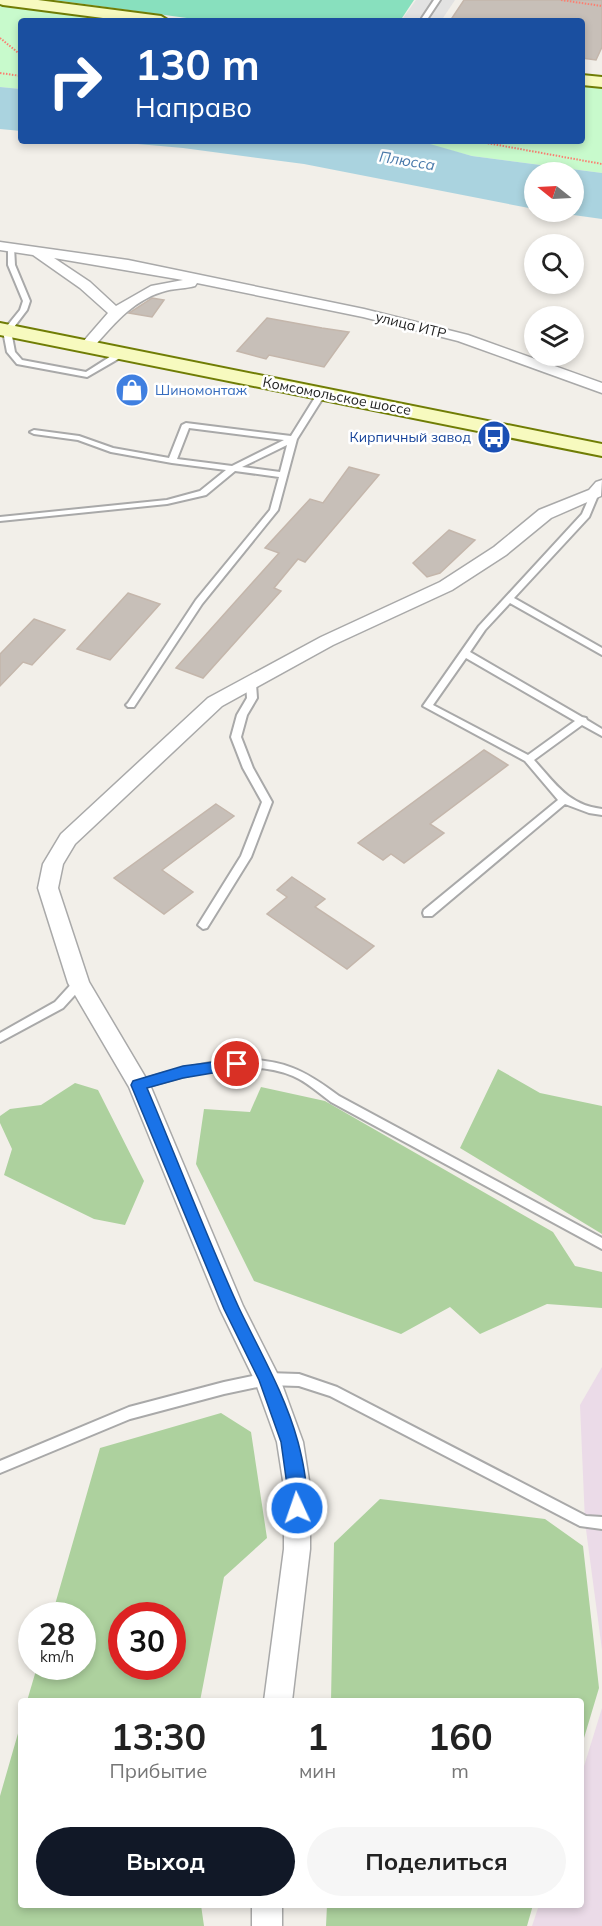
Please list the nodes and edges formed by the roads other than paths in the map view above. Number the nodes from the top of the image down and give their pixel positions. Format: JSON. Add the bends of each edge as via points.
{"nodes":[{"id":1,"x":3,"y":0,"type":"edge"},
{"id":2,"x":437,"y":0,"type":"edge"},
{"id":3,"x":138,"y":18,"type":"edge"},
{"id":4,"x":425,"y":18,"type":"edge"},
{"id":5,"x":585,"y":80,"type":"edge"},
{"id":6,"x":602,"y":82,"type":"edge"},
{"id":7,"x":6,"y":247,"type":"edge"},
{"id":8,"x":33,"y":251,"type":"junction"},
{"id":9,"x":215,"y":283,"type":"junction"},
{"id":10,"x":114,"y":313,"type":"junction"},
{"id":11,"x":4,"y":330,"type":"edge"},
{"id":12,"x":87,"y":346,"type":"junction"},
{"id":13,"x":122,"y":353,"type":"junction"},
{"id":14,"x":602,"y":388,"type":"edge"},
{"id":15,"x":322,"y":393,"type":"junction"},
{"id":16,"x":34,"y":432,"type":"dead end"},
{"id":17,"x":293,"y":439,"type":"junction"},
{"id":18,"x":602,"y":450,"type":"edge"},
{"id":19,"x":172,"y":461,"type":"junction"},
{"id":20,"x":233,"y":469,"type":"junction"},
{"id":21,"x":284,"y":475,"type":"junction"},
{"id":22,"x":598,"y":489,"type":"edge"},
{"id":23,"x":0,"y":519,"type":"edge"},
{"id":24,"x":508,"y":598,"type":"junction"},
{"id":25,"x":602,"y":652,"type":"edge"},
{"id":26,"x":465,"y":653,"type":"junction"},
{"id":27,"x":251,"y":684,"type":"junction"},
{"id":28,"x":130,"y":705,"type":"dead end"},
{"id":29,"x":583,"y":720,"type":"junction"},
{"id":30,"x":602,"y":733,"type":"edge"},
{"id":31,"x":528,"y":759,"type":"junction"},
{"id":32,"x":564,"y":800,"type":"junction"},
{"id":33,"x":602,"y":812,"type":"edge"},
{"id":34,"x":428,"y":913,"type":"dead end"},
{"id":35,"x":203,"y":925,"type":"dead end"},
{"id":36,"x":79,"y":983,"type":"junction"},
{"id":37,"x":0,"y":1038,"type":"edge"},
{"id":38,"x":139,"y":1085,"type":"junction"},
{"id":39,"x":602,"y":1244,"type":"edge"},
{"id":40,"x":267,"y":1379,"type":"junction"},
{"id":41,"x":0,"y":1467,"type":"edge"},
{"id":42,"x":602,"y":1523,"type":"edge"},
{"id":43,"x":278,"y":1698,"type":"edge"},
{"id":44,"x":267,"y":1908,"type":"edge"},
{"id":45,"x":267,"y":1926,"type":"edge"}],
"edges":[{"from":1,"to":3,"type":"main road"},
{"from":2,"to":4,"type":"lane"},
{"from":5,"to":6,"type":"main road"},
{"from":7,"to":8,"type":"street","name":"улица ИТР"},
{"from":7,"to":11,"type":"lane","via":[[26,305]]},
{"from":8,"to":9,"type":"street","name":"улица ИТР","via":[[128,264]]},
{"from":8,"to":10,"type":"street","name":"улица ИТР","via":[[85,285]]},
{"from":9,"to":10,"type":"street","name":"улица ИТР","via":[[161,287],[141,294]]},
{"from":9,"to":14,"type":"street","name":"улица ИТР","via":[[334,306],[463,338]]},
{"from":10,"to":12,"type":"street"},
{"from":11,"to":12,"type":"main road","name":"Комсомольское шоссе"},
{"from":11,"to":13,"type":"lane","via":[[11,352],[20,362],[87,375]]},
{"from":12,"to":13,"type":"main road","name":"Комсомольское шоссе"},
{"from":13,"to":15,"type":"main road","name":"Комсомольское шоссе"},
{"from":15,"to":17,"type":"lane"},
{"from":15,"to":18,"type":"main road","name":"Комсомольское шоссе"},
{"from":16,"to":19,"type":"lane","via":[[80,438],[111,450]]},
{"from":17,"to":19,"type":"lane","via":[[186,425]]},
{"from":17,"to":20,"type":"lane"},
{"from":17,"to":21,"type":"lane"},
{"from":19,"to":20,"type":"lane"},
{"from":20,"to":21,"type":"lane"},
{"from":20,"to":23,"type":"lane","via":[[202,493],[167,502]]},
{"from":21,"to":28,"type":"lane","via":[[274,510],[199,602]]},
{"from":22,"to":24,"type":"lane","via":[[586,515]]},
{"from":22,"to":27,"type":"street","via":[[545,514],[500,551],[446,586],[327,641]]},
{"from":24,"to":25,"type":"lane"},
{"from":24,"to":26,"type":"lane"},
{"from":26,"to":29,"type":"lane"},
{"from":26,"to":31,"type":"lane","via":[[429,706]]},
{"from":27,"to":35,"type":"lane","via":[[252,698],[236,737],[267,802],[246,857]]},
{"from":27,"to":36,"type":"street","via":[[215,702],[68,838],[53,864],[48,888]]},
{"from":29,"to":30,"type":"lane"},
{"from":29,"to":31,"type":"lane"},
{"from":31,"to":32,"type":"lane"},
{"from":32,"to":33,"type":"lane"},
{"from":32,"to":34,"type":"lane"},
{"from":36,"to":37,"type":"lane","via":[[59,1005]]},
{"from":36,"to":38,"type":"street"},
{"from":38,"to":39,"type":"lane","via":[[183,1072],[237,1064],[277,1066],[299,1073],[335,1099]]},
{"from":38,"to":40,"type":"street","via":[[232,1309]]},
{"from":40,"to":41,"type":"lane","via":[[129,1413]]},
{"from":40,"to":42,"type":"lane","via":[[299,1380],[333,1391],[585,1522]]},
{"from":40,"to":43,"type":"street","via":[[290,1442],[297,1487],[297,1549]]},
{"from":44,"to":45,"type":"street"}]}
